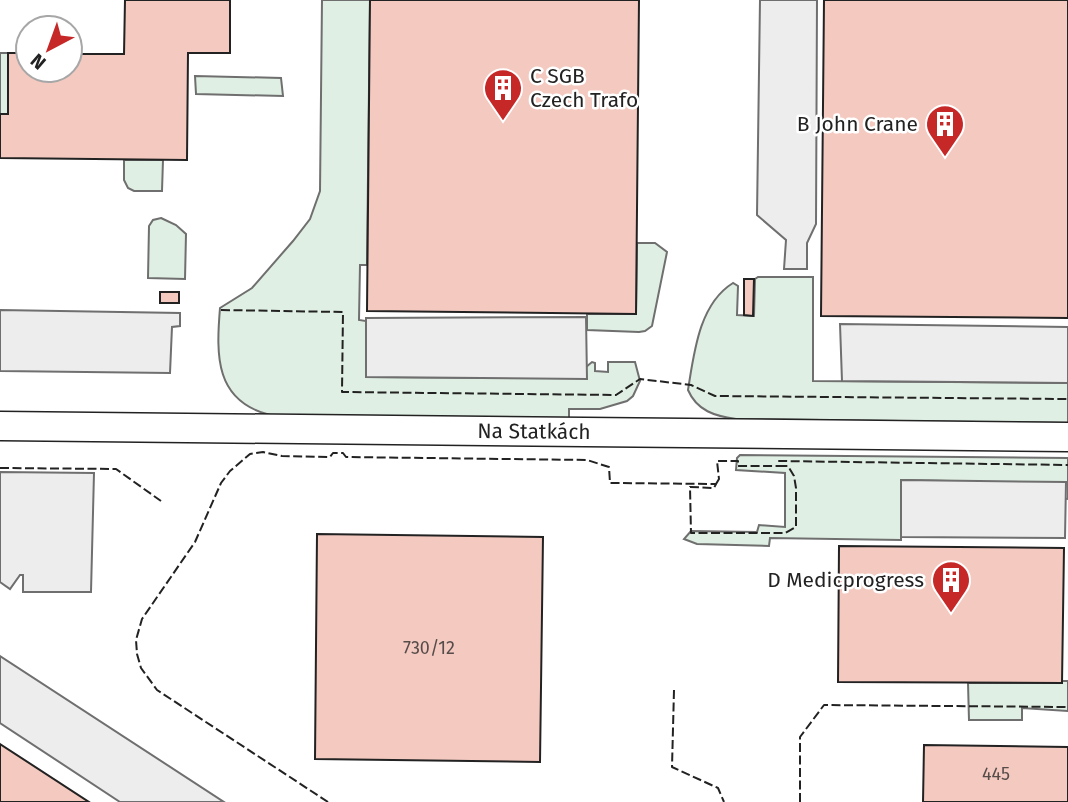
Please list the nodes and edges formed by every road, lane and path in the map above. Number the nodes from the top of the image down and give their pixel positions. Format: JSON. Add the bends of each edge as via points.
{"nodes":[{"id":1,"x":0,"y":426,"type":"edge"},
{"id":2,"x":1068,"y":437,"type":"edge"}],
"edges":[{"from":1,"to":2,"type":"street","name":"Na Statkách"}]}
